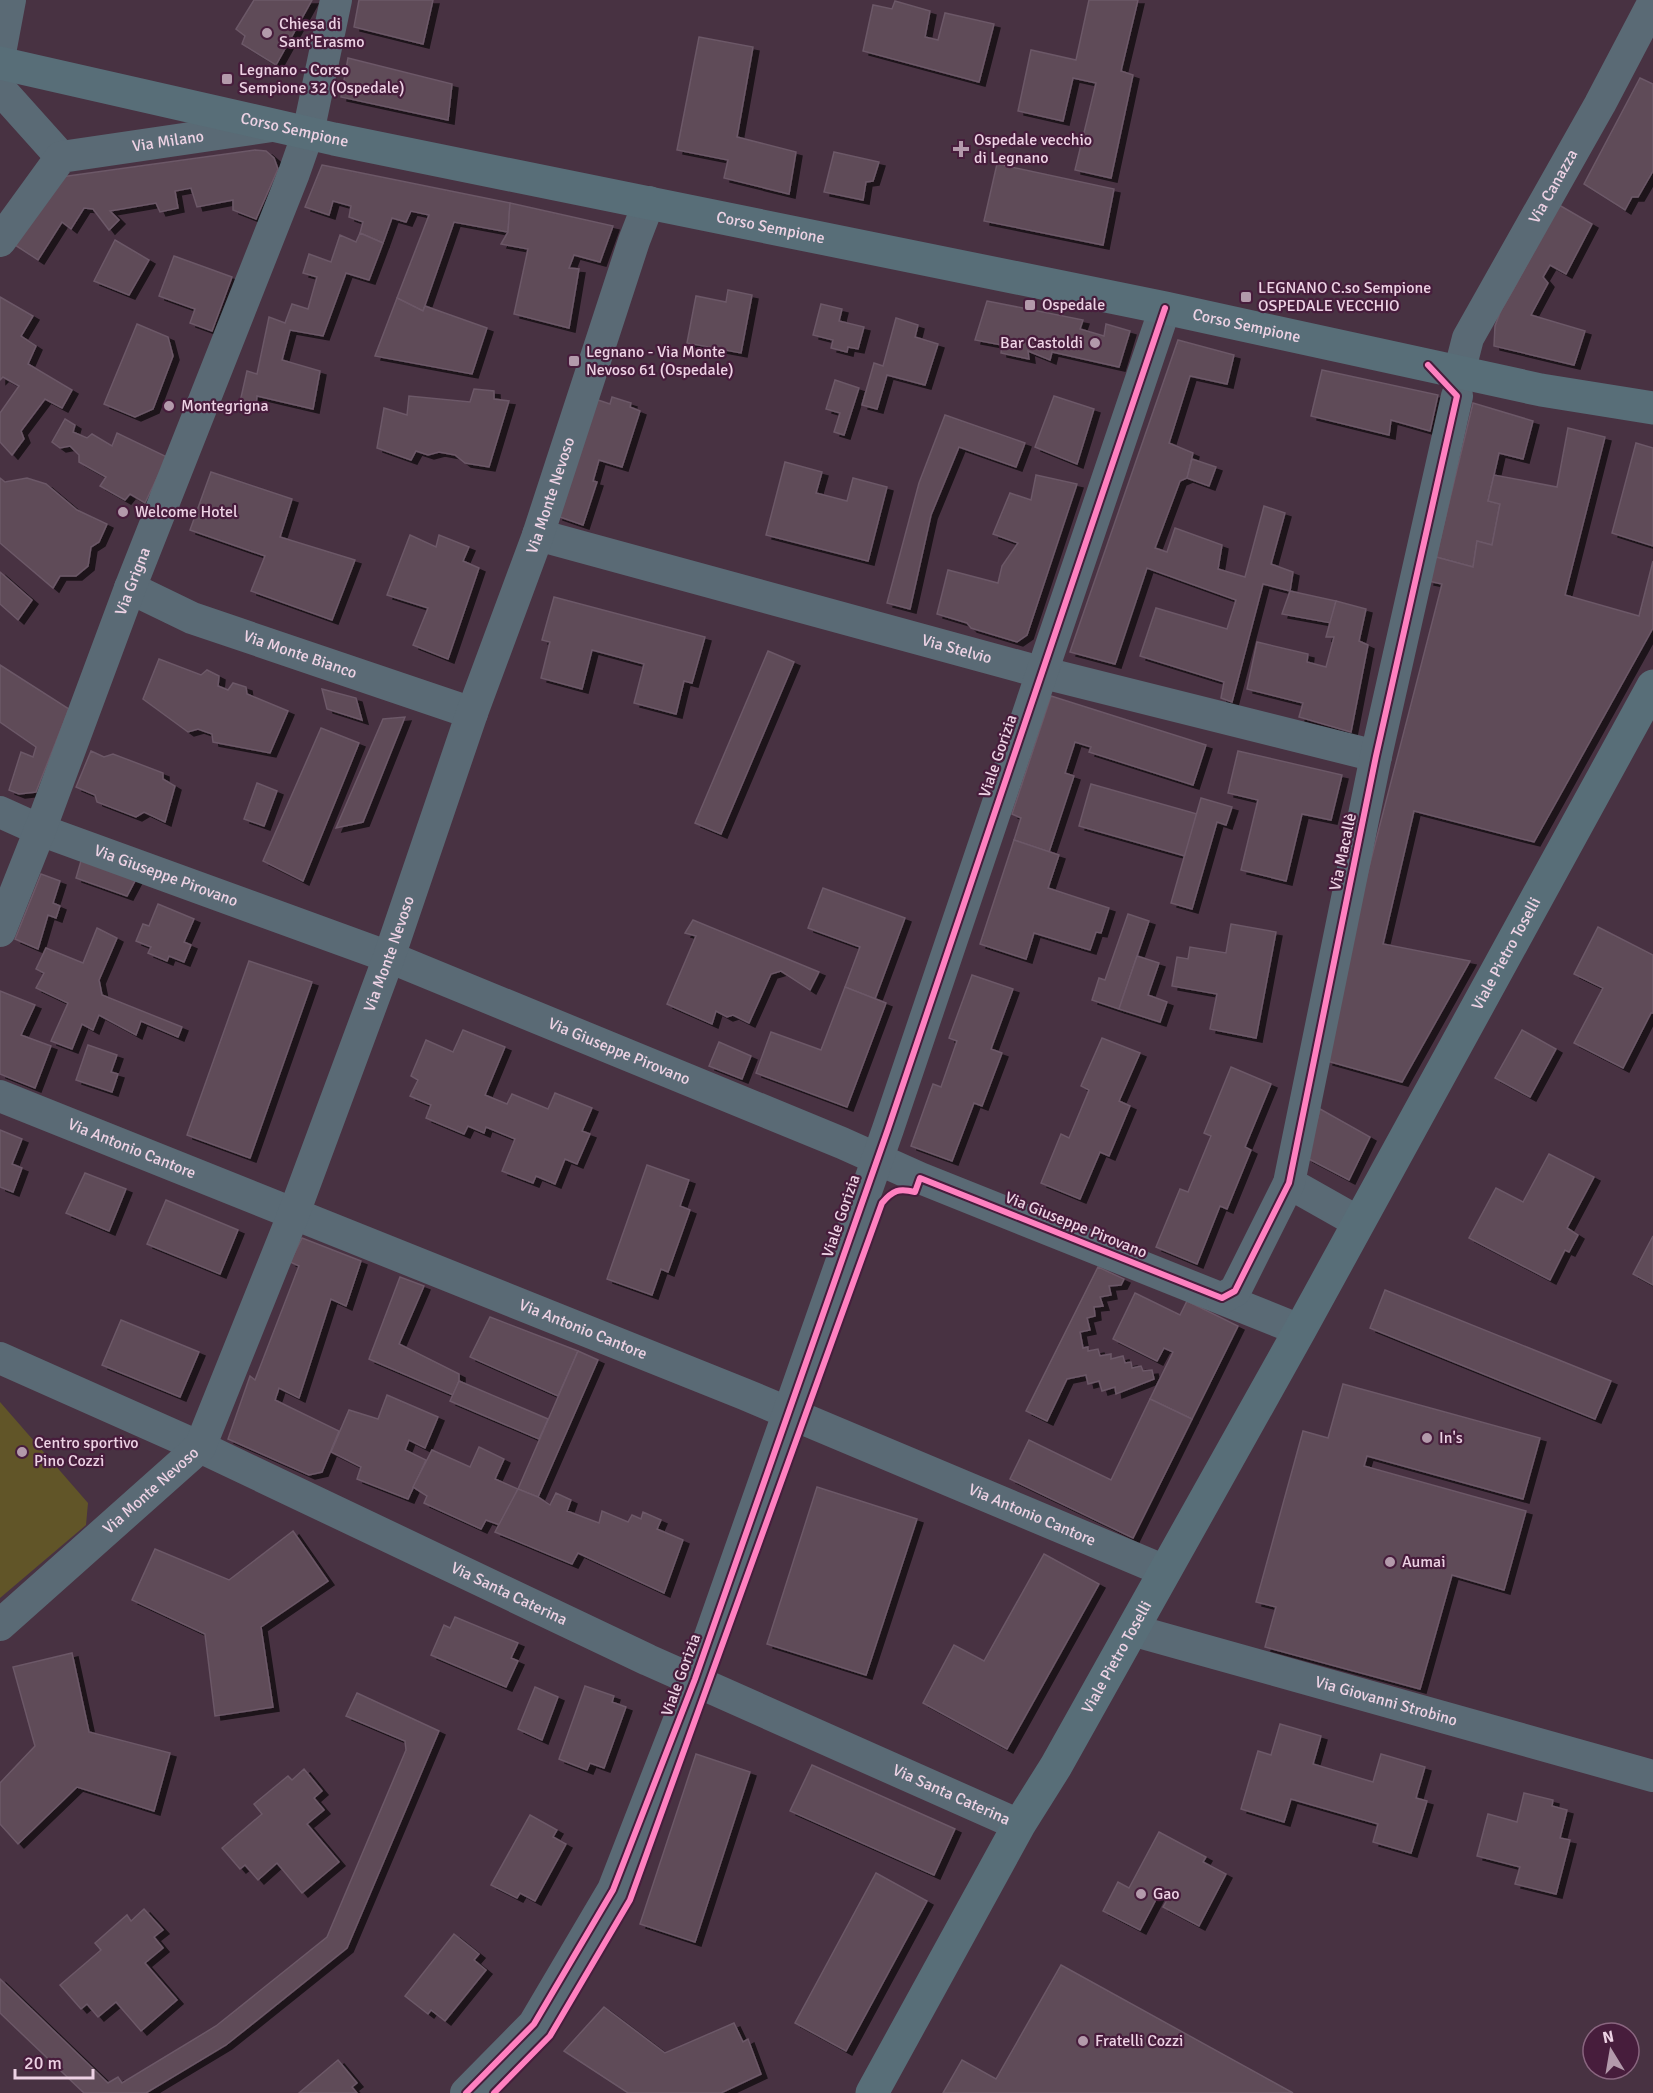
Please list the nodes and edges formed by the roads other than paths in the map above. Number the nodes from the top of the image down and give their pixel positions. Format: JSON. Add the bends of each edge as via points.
{"nodes":[{"id":1,"x":10,"y":0,"type":"edge"},
{"id":2,"x":336,"y":0,"type":"edge"},
{"id":3,"x":1653,"y":3,"type":"edge"},
{"id":4,"x":0,"y":53,"type":"edge"},
{"id":5,"x":0,"y":63,"type":"edge"},
{"id":6,"x":0,"y":89,"type":"edge"},
{"id":7,"x":275,"y":126,"type":"junction"},
{"id":8,"x":308,"y":133,"type":"junction"},
{"id":9,"x":61,"y":157,"type":"junction"},
{"id":10,"x":649,"y":202,"type":"junction"},
{"id":11,"x":0,"y":241,"type":"edge"},
{"id":12,"x":1165,"y":308,"type":"junction"},
{"id":13,"x":1458,"y":385,"type":"junction"},
{"id":14,"x":1541,"y":390,"type":"junction"},
{"id":15,"x":1653,"y":408,"type":"edge"},
{"id":16,"x":1653,"y":426,"type":"edge"},
{"id":17,"x":538,"y":535,"type":"junction"},
{"id":18,"x":130,"y":588,"type":"junction"},
{"id":19,"x":1040,"y":672,"type":"junction"},
{"id":20,"x":1653,"y":686,"type":"edge"},
{"id":21,"x":472,"y":713,"type":"junction"},
{"id":22,"x":1376,"y":756,"type":"junction"},
{"id":23,"x":0,"y":812,"type":"edge"},
{"id":24,"x":40,"y":831,"type":"junction"},
{"id":25,"x":0,"y":931,"type":"edge"},
{"id":26,"x":389,"y":957,"type":"junction"},
{"id":27,"x":0,"y":1096,"type":"edge"},
{"id":28,"x":875,"y":1159,"type":"junction"},
{"id":29,"x":1289,"y":1183,"type":"junction"},
{"id":30,"x":294,"y":1213,"type":"junction"},
{"id":31,"x":1358,"y":1222,"type":"junction"},
{"id":32,"x":1222,"y":1298,"type":"junction"},
{"id":33,"x":1300,"y":1330,"type":"junction"},
{"id":34,"x":0,"y":1358,"type":"edge"},
{"id":35,"x":788,"y":1412,"type":"junction"},
{"id":36,"x":200,"y":1447,"type":"junction"},
{"id":37,"x":1165,"y":1571,"type":"junction"},
{"id":38,"x":0,"y":1625,"type":"edge"},
{"id":39,"x":1132,"y":1630,"type":"junction"},
{"id":40,"x":695,"y":1679,"type":"junction"},
{"id":41,"x":1647,"y":1775,"type":"edge"},
{"id":42,"x":1019,"y":1825,"type":"junction"},
{"id":43,"x":466,"y":2093,"type":"edge"},
{"id":44,"x":872,"y":2093,"type":"edge"}],
"edges":[{"from":1,"to":4,"type":"street"},
{"from":2,"to":8,"type":"street","name":"Via Grigna"},
{"from":3,"to":13,"type":"street","name":"Via Canazza","via":[[1468,338]]},
{"from":5,"to":7,"type":"main road","name":"Corso Sempione"},
{"from":6,"to":9,"type":"street"},
{"from":7,"to":8,"type":"main road","name":"Corso Sempione"},
{"from":7,"to":9,"type":"street","name":"Via Milano"},
{"from":8,"to":10,"type":"main road","name":"Corso Sempione"},
{"from":8,"to":18,"type":"street","name":"Via Grigna"},
{"from":9,"to":11,"type":"street"},
{"from":10,"to":12,"type":"main road","name":"Corso Sempione"},
{"from":10,"to":17,"type":"street","name":"Via Monte Nevoso"},
{"from":12,"to":13,"type":"main road","name":"Corso Sempione"},
{"from":12,"to":19,"type":"street","name":"Viale Gorizia"},
{"from":13,"to":14,"type":"main road","name":"Corso Sempione"},
{"from":13,"to":22,"type":"street","name":"Via Macallè"},
{"from":14,"to":15,"type":"main road","name":"Corso Sempione"},
{"from":14,"to":16,"type":"main road","name":"Corso Sempione"},
{"from":17,"to":19,"type":"street","name":"Via Stelvio"},
{"from":17,"to":21,"type":"street","name":"Via Monte Nevoso"},
{"from":18,"to":21,"type":"street","name":"Via Monte Bianco","via":[[192,618]]},
{"from":18,"to":24,"type":"street","name":"Via Grigna"},
{"from":19,"to":22,"type":"street","name":"Via Stelvio"},
{"from":19,"to":28,"type":"street","name":"Viale Gorizia"},
{"from":20,"to":31,"type":"main road","name":"Viale Pietro Toselli"},
{"from":21,"to":26,"type":"street","name":"Via Monte Nevoso"},
{"from":22,"to":29,"type":"street","name":"Via Macallè"},
{"from":23,"to":24,"type":"street","name":"Via Giuseppe Pirovano"},
{"from":24,"to":25,"type":"street","name":"Via Grigna"},
{"from":24,"to":26,"type":"street","name":"Via Giuseppe Pirovano"},
{"from":26,"to":28,"type":"street","name":"Via Giuseppe Pirovano"},
{"from":26,"to":30,"type":"street","name":"Via Monte Nevoso"},
{"from":27,"to":30,"type":"street","name":"Via Antonio Cantore"},
{"from":28,"to":32,"type":"street","name":"Via Giuseppe Pirovano"},
{"from":28,"to":35,"type":"street","name":"Viale Gorizia"},
{"from":29,"to":31,"type":"street"},
{"from":29,"to":32,"type":"street","name":"Via Macallè","via":[[1235,1291]]},
{"from":30,"to":35,"type":"street","name":"Via Antonio Cantore"},
{"from":30,"to":36,"type":"street","name":"Via Monte Nevoso"},
{"from":31,"to":33,"type":"main road","name":"Viale Pietro Toselli"},
{"from":32,"to":33,"type":"street","name":"Via Giuseppe Pirovano"},
{"from":33,"to":37,"type":"main road","name":"Viale Pietro Toselli"},
{"from":34,"to":36,"type":"street","name":"Via Santa Caterina"},
{"from":35,"to":37,"type":"street","name":"Via Antonio Cantore"},
{"from":35,"to":40,"type":"street","name":"Viale Gorizia"},
{"from":36,"to":38,"type":"street","name":"Via Monte Nevoso"},
{"from":36,"to":40,"type":"street","name":"Via Santa Caterina"},
{"from":37,"to":39,"type":"main road","name":"Viale Pietro Toselli"},
{"from":39,"to":41,"type":"street","name":"Via Giovanni Strobino"},
{"from":39,"to":42,"type":"main road","name":"Viale Pietro Toselli"},
{"from":40,"to":42,"type":"street","name":"Via Santa Caterina"},
{"from":40,"to":43,"type":"street","name":"Viale Gorizia","via":[[613,1890],[534,2024]]},
{"from":42,"to":44,"type":"main road","name":"Viale Pietro Toselli"}]}
